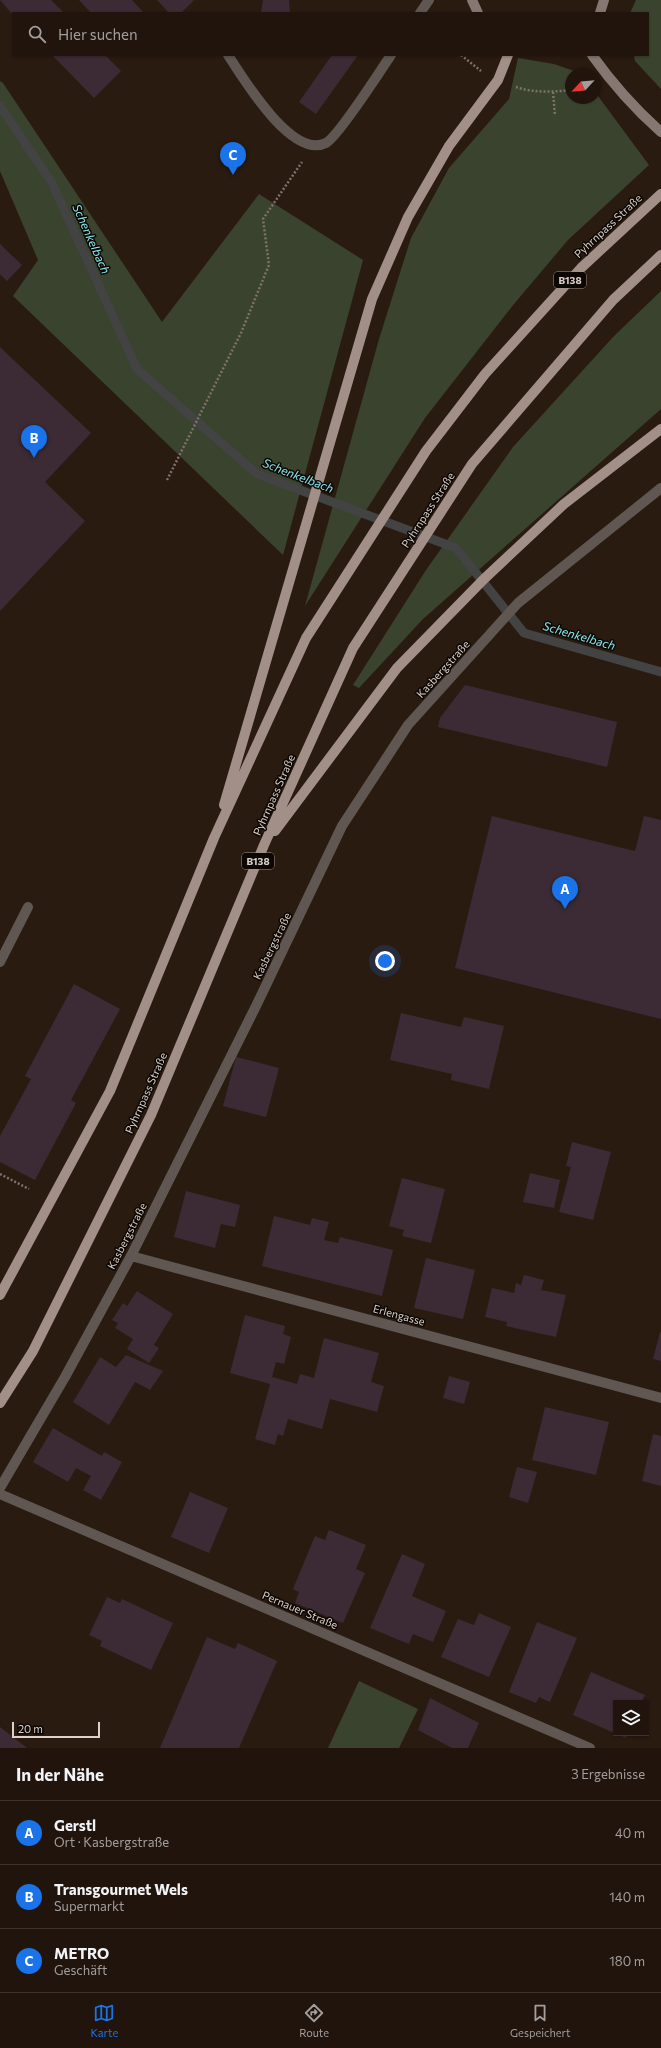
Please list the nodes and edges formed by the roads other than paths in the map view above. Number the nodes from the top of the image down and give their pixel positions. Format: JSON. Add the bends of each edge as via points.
{"nodes":[{"id":1,"x":429,"y":0,"type":"edge"},
{"id":2,"x":472,"y":0,"type":"edge"},
{"id":3,"x":604,"y":0,"type":"edge"},
{"id":4,"x":421,"y":12,"type":"edge"},
{"id":5,"x":478,"y":12,"type":"edge"},
{"id":6,"x":600,"y":12,"type":"edge"},
{"id":7,"x":229,"y":56,"type":"edge"},
{"id":8,"x":390,"y":56,"type":"edge"},
{"id":9,"x":508,"y":56,"type":"edge"},
{"id":10,"x":593,"y":56,"type":"edge"},
{"id":11,"x":661,"y":132,"type":"edge"},
{"id":12,"x":661,"y":194,"type":"edge"},
{"id":13,"x":661,"y":255,"type":"edge"},
{"id":14,"x":661,"y":429,"type":"edge"},
{"id":15,"x":661,"y":488,"type":"edge"},
{"id":16,"x":214,"y":838,"type":"junction"},
{"id":17,"x":264,"y":845,"type":"junction"},
{"id":18,"x":28,"y":907,"type":"dead end"},
{"id":19,"x":0,"y":962,"type":"edge"},
{"id":20,"x":131,"y":1256,"type":"junction"},
{"id":21,"x":0,"y":1295,"type":"edge"},
{"id":22,"x":661,"y":1398,"type":"edge"},
{"id":23,"x":0,"y":1403,"type":"edge"},
{"id":24,"x":0,"y":1488,"type":"edge"},
{"id":25,"x":0,"y":1494,"type":"edge"},
{"id":26,"x":590,"y":1748,"type":"edge"}],
"edges":[{"from":1,"to":4,"type":"street"},
{"from":2,"to":5,"type":"main road"},
{"from":3,"to":6,"type":"main road"},
{"from":7,"to":8,"type":"street","via":[[257,99],[275,120],[297,140],[313,145],[326,143],[338,131]]},
{"from":9,"to":16,"type":"main road","via":[[498,80],[449,146],[408,217],[372,299]]},
{"from":10,"to":11,"type":"main road","via":[[643,116]]},
{"from":12,"to":16,"type":"main road","name":"Pyhrnpass Straße","number":"B138","via":[[581,268],[485,374],[426,451],[306,638]]},
{"from":13,"to":17,"type":"main road","name":"Pyhrnpass Straße","number":"B138","via":[[613,300],[472,464],[352,648]]},
{"from":14,"to":17,"type":"main road","via":[[564,504],[484,579],[397,668]]},
{"from":15,"to":20,"type":"street","name":"Kasbergstraße","via":[[518,603],[408,726],[342,826],[257,1004]]},
{"from":16,"to":21,"type":"main road","name":"Pyhrnpass Straße","number":"B138","via":[[110,1091]]},
{"from":17,"to":23,"type":"main road","name":"Pyhrnpass Straße","number":"B138","via":[[151,1115],[33,1351]]},
{"from":18,"to":19,"type":"street"},
{"from":20,"to":22,"type":"street","name":"Erlengasse"},
{"from":20,"to":24,"type":"street","name":"Kasbergstraße","via":[[65,1377]]},
{"from":25,"to":26,"type":"street","name":"Pernauer Straße"}]}
